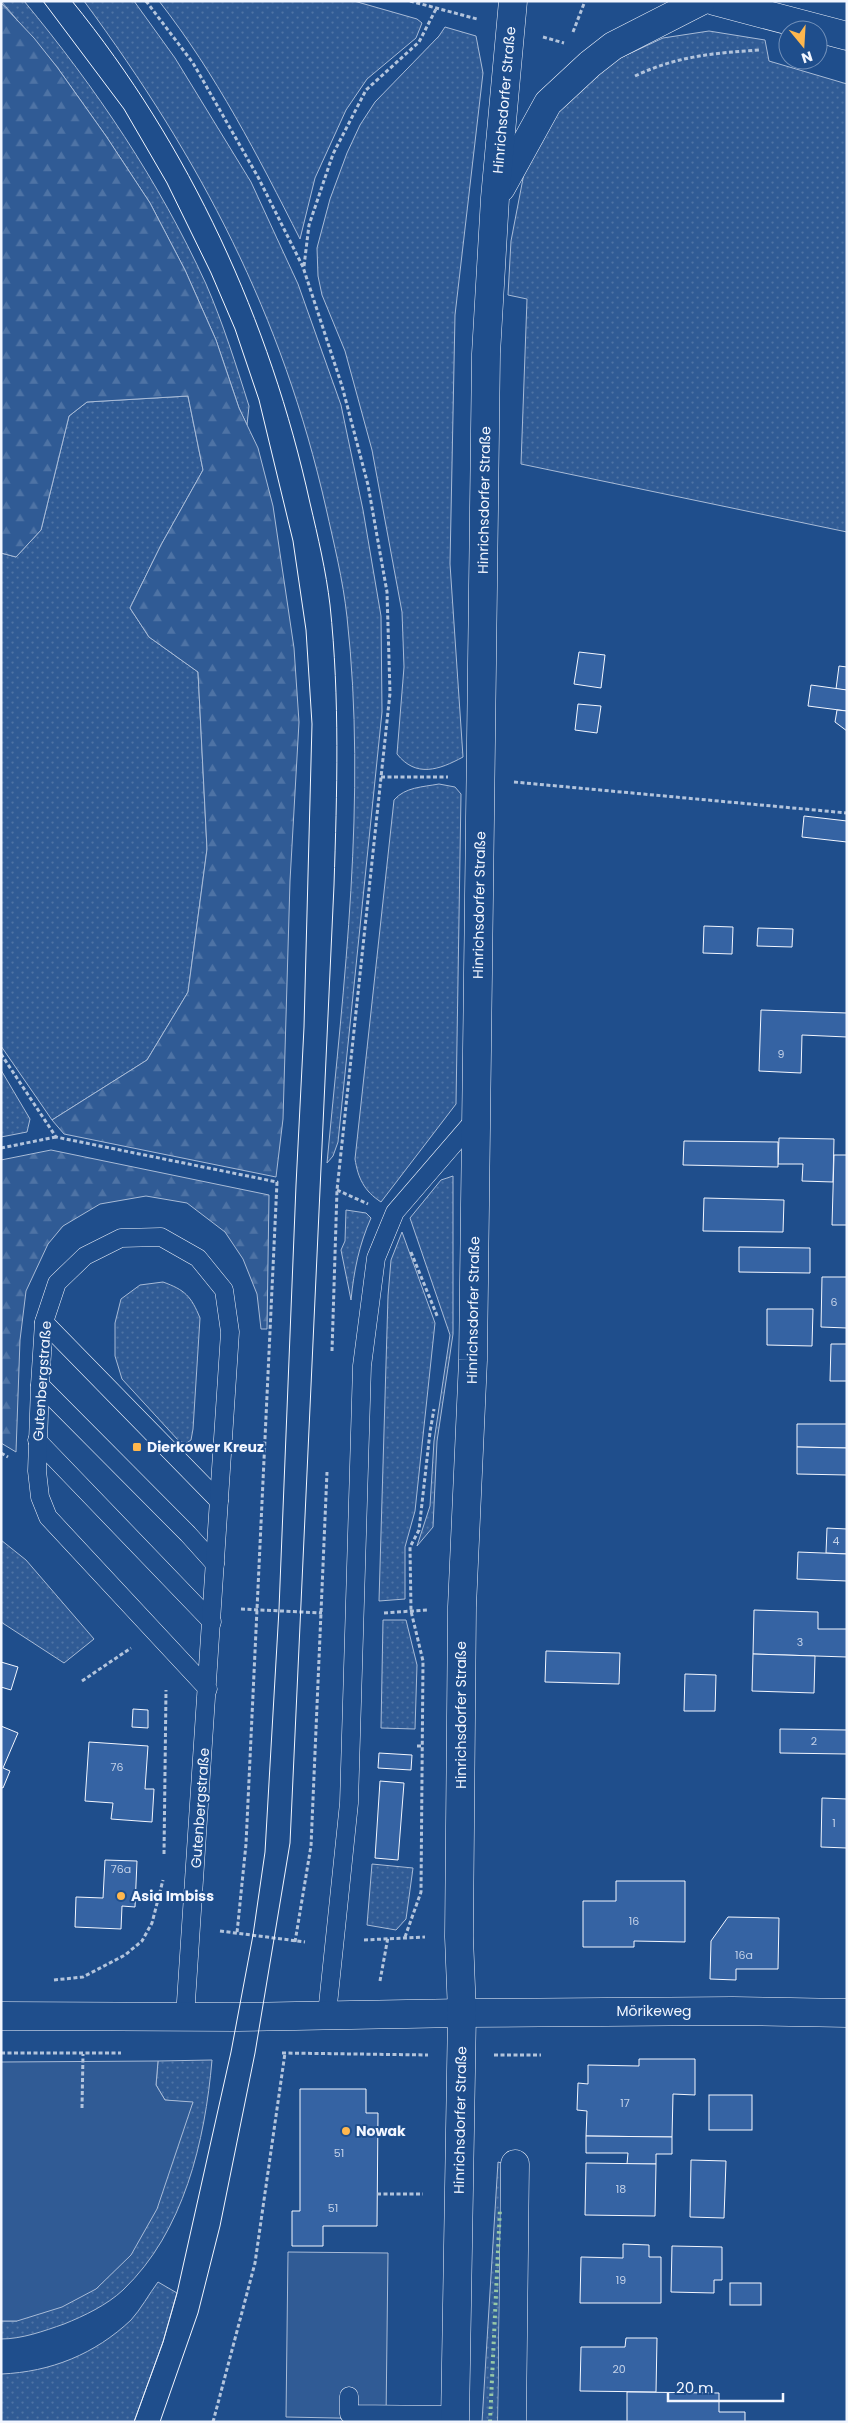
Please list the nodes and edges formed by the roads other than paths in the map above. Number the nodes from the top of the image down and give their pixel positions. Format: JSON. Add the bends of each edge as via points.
{"nodes":[{"id":1,"x":513,"y":1,"type":"edge"},
{"id":2,"x":701,"y":1,"type":"edge"},
{"id":3,"x":714,"y":1,"type":"edge"},
{"id":4,"x":847,"y":36,"type":"edge"},
{"id":5,"x":495,"y":198,"type":"junction"},
{"id":6,"x":476,"y":1118,"type":"junction"},
{"id":7,"x":44,"y":1322,"type":"junction"},
{"id":8,"x":40,"y":1385,"type":"junction"},
{"id":9,"x":38,"y":1440,"type":"junction"},
{"id":10,"x":219,"y":1501,"type":"junction"},
{"id":11,"x":215,"y":1564,"type":"junction"},
{"id":12,"x":212,"y":1622,"type":"junction"},
{"id":13,"x":208,"y":1689,"type":"junction"},
{"id":14,"x":847,"y":2012,"type":"edge"},
{"id":15,"x":462,"y":2013,"type":"junction"},
{"id":16,"x":327,"y":2014,"type":"junction"},
{"id":17,"x":1,"y":2016,"type":"edge"},
{"id":18,"x":185,"y":2017,"type":"junction"},
{"id":19,"x":515,"y":2164,"type":"dead end"},
{"id":20,"x":350,"y":2396,"type":"dead end"},
{"id":21,"x":455,"y":2418,"type":"edge"},
{"id":22,"x":512,"y":2422,"type":"edge"}],
"edges":[{"from":1,"to":5,"type":"street","name":"Hinrichsdorfer Straße"},
{"from":2,"to":5,"type":"street","name":"Hinrichsdorfer Straße","via":[[613,46],[548,104]]},
{"from":3,"to":4,"type":"street"},
{"from":5,"to":6,"type":"street","name":"Hinrichsdorfer Straße","via":[[486,354]]},
{"from":6,"to":15,"type":"street","name":"Hinrichsdorfer Straße","via":[[473,1360],[462,1607],[459,1937]]},
{"from":6,"to":16,"type":"lane","via":[[395,1212],[376,1258],[362,1366],[349,1802]]},
{"from":7,"to":8,"type":"lane","name":"Gutenbergstraße"},
{"from":7,"to":10,"type":"lane"},
{"from":7,"to":10,"type":"lane","name":"Gutenbergstraße","via":[[57,1283],[84,1256],[121,1238],[161,1237],[198,1258],[224,1290],[230,1332]]},
{"from":8,"to":9,"type":"lane","name":"Gutenbergstraße"},
{"from":8,"to":11,"type":"lane"},
{"from":9,"to":12,"type":"lane"},
{"from":9,"to":13,"type":"lane","name":"Gutenbergstraße","via":[[40,1497],[48,1517]]},
{"from":10,"to":11,"type":"lane","name":"Gutenbergstraße"},
{"from":11,"to":12,"type":"lane","name":"Gutenbergstraße"},
{"from":12,"to":13,"type":"lane","name":"Gutenbergstraße"},
{"from":13,"to":18,"type":"lane","name":"Gutenbergstraße"},
{"from":14,"to":15,"type":"street","name":"Mörikeweg"},
{"from":15,"to":16,"type":"street"},
{"from":15,"to":21,"type":"street","name":"Hinrichsdorfer Straße"},
{"from":16,"to":18,"type":"street"},
{"from":17,"to":18,"type":"street"},
{"from":19,"to":22,"type":"street"},
{"from":20,"to":21,"type":"lane","via":[[350,2414]]}]}
